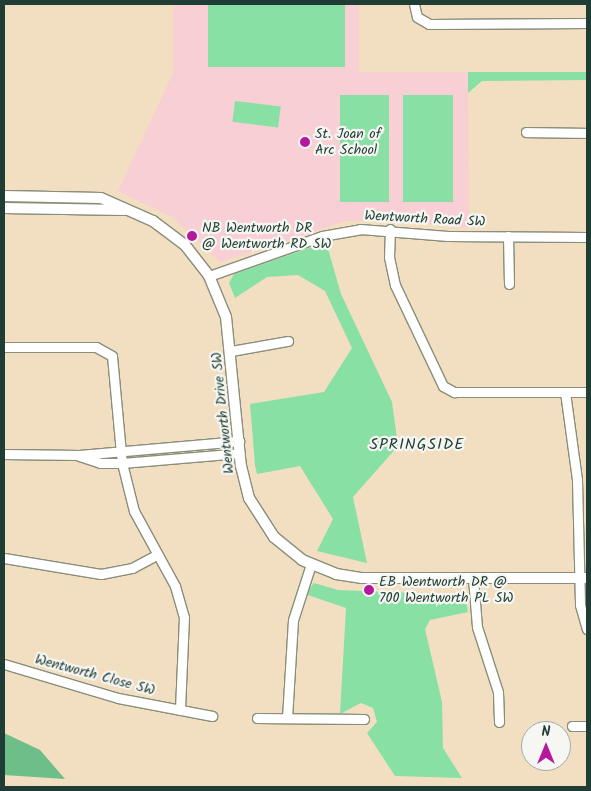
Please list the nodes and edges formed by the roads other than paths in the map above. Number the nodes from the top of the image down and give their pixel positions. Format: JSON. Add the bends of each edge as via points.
{"nodes":[{"id":1,"x":414,"y":4,"type":"edge"},
{"id":2,"x":587,"y":23,"type":"edge"},
{"id":3,"x":526,"y":132,"type":"dead end"},
{"id":4,"x":587,"y":133,"type":"edge"},
{"id":5,"x":4,"y":196,"type":"edge"},
{"id":6,"x":4,"y":208,"type":"edge"},
{"id":7,"x":126,"y":210,"type":"junction"},
{"id":8,"x":390,"y":229,"type":"junction"},
{"id":9,"x":508,"y":236,"type":"junction"},
{"id":10,"x":587,"y":237,"type":"edge"},
{"id":11,"x":209,"y":276,"type":"junction"},
{"id":12,"x":509,"y":284,"type":"dead end"},
{"id":13,"x":288,"y":341,"type":"dead end"},
{"id":14,"x":4,"y":347,"type":"edge"},
{"id":15,"x":231,"y":351,"type":"junction"},
{"id":16,"x":565,"y":392,"type":"junction"},
{"id":17,"x":587,"y":392,"type":"edge"},
{"id":18,"x":239,"y":441,"type":"junction"},
{"id":19,"x":121,"y":450,"type":"junction"},
{"id":20,"x":240,"y":453,"type":"junction"},
{"id":21,"x":4,"y":454,"type":"edge"},
{"id":22,"x":79,"y":456,"type":"junction"},
{"id":23,"x":122,"y":463,"type":"junction"},
{"id":24,"x":155,"y":556,"type":"junction"},
{"id":25,"x":4,"y":558,"type":"edge"},
{"id":26,"x":311,"y":564,"type":"junction"},
{"id":27,"x":474,"y":578,"type":"junction"},
{"id":28,"x":583,"y":578,"type":"edge"},
{"id":29,"x":587,"y":629,"type":"edge"},
{"id":30,"x":4,"y":664,"type":"edge"},
{"id":31,"x":180,"y":710,"type":"junction"},
{"id":32,"x":212,"y":716,"type":"dead end"},
{"id":33,"x":257,"y":718,"type":"dead end"},
{"id":34,"x":287,"y":718,"type":"junction"},
{"id":35,"x":364,"y":719,"type":"dead end"},
{"id":36,"x":499,"y":722,"type":"dead end"},
{"id":37,"x":572,"y":726,"type":"dead end"},
{"id":38,"x":587,"y":726,"type":"edge"}],
"edges":[{"from":1,"to":2,"type":"street","via":[[420,20],[433,24]]},
{"from":3,"to":4,"type":"street"},
{"from":5,"to":7,"type":"street","name":"Wentworth Drive SW","via":[[90,196]]},
{"from":6,"to":7,"type":"street","name":"Wentworth Drive SW"},
{"from":7,"to":11,"type":"street","name":"Wentworth Drive SW","via":[[175,236]]},
{"from":8,"to":9,"type":"street","name":"Wentworth Road SW","via":[[438,236]]},
{"from":8,"to":11,"type":"street","name":"Wentworth Road SW","via":[[322,236]]},
{"from":8,"to":16,"type":"street","via":[[389,257],[395,285],[443,386],[454,392]]},
{"from":9,"to":10,"type":"street","name":"Wentworth Road SW"},
{"from":9,"to":12,"type":"street"},
{"from":11,"to":15,"type":"street","name":"Wentworth Drive SW","via":[[226,317]]},
{"from":13,"to":15,"type":"street"},
{"from":14,"to":19,"type":"street","via":[[96,347],[108,352],[114,360]]},
{"from":15,"to":18,"type":"street","name":"Wentworth Drive SW"},
{"from":16,"to":17,"type":"street"},
{"from":16,"to":28,"type":"street","via":[[577,480]]},
{"from":18,"to":19,"type":"street"},
{"from":18,"to":20,"type":"street","name":"Wentworth Drive SW"},
{"from":19,"to":22,"type":"street"},
{"from":19,"to":23,"type":"street"},
{"from":20,"to":23,"type":"street"},
{"from":20,"to":26,"type":"street","name":"Wentworth Drive SW","via":[[246,489],[260,518],[288,549]]},
{"from":21,"to":22,"type":"street"},
{"from":22,"to":23,"type":"street","via":[[100,463]]},
{"from":23,"to":24,"type":"street","via":[[134,510]]},
{"from":24,"to":25,"type":"street","via":[[132,568],[101,574]]},
{"from":24,"to":31,"type":"street","via":[[175,586],[184,617]]},
{"from":26,"to":27,"type":"street","name":"Wentworth Drive SW","via":[[362,578]]},
{"from":26,"to":34,"type":"street","via":[[292,620]]},
{"from":27,"to":28,"type":"street","name":"Wentworth Drive SW"},
{"from":27,"to":36,"type":"street","via":[[477,627],[498,692]]},
{"from":28,"to":29,"type":"street"},
{"from":30,"to":31,"type":"street","name":"Wentworth Close SW"},
{"from":31,"to":32,"type":"street","name":"Wentworth Close SW"},
{"from":33,"to":34,"type":"street"},
{"from":34,"to":35,"type":"street"},
{"from":37,"to":38,"type":"street"}]}
